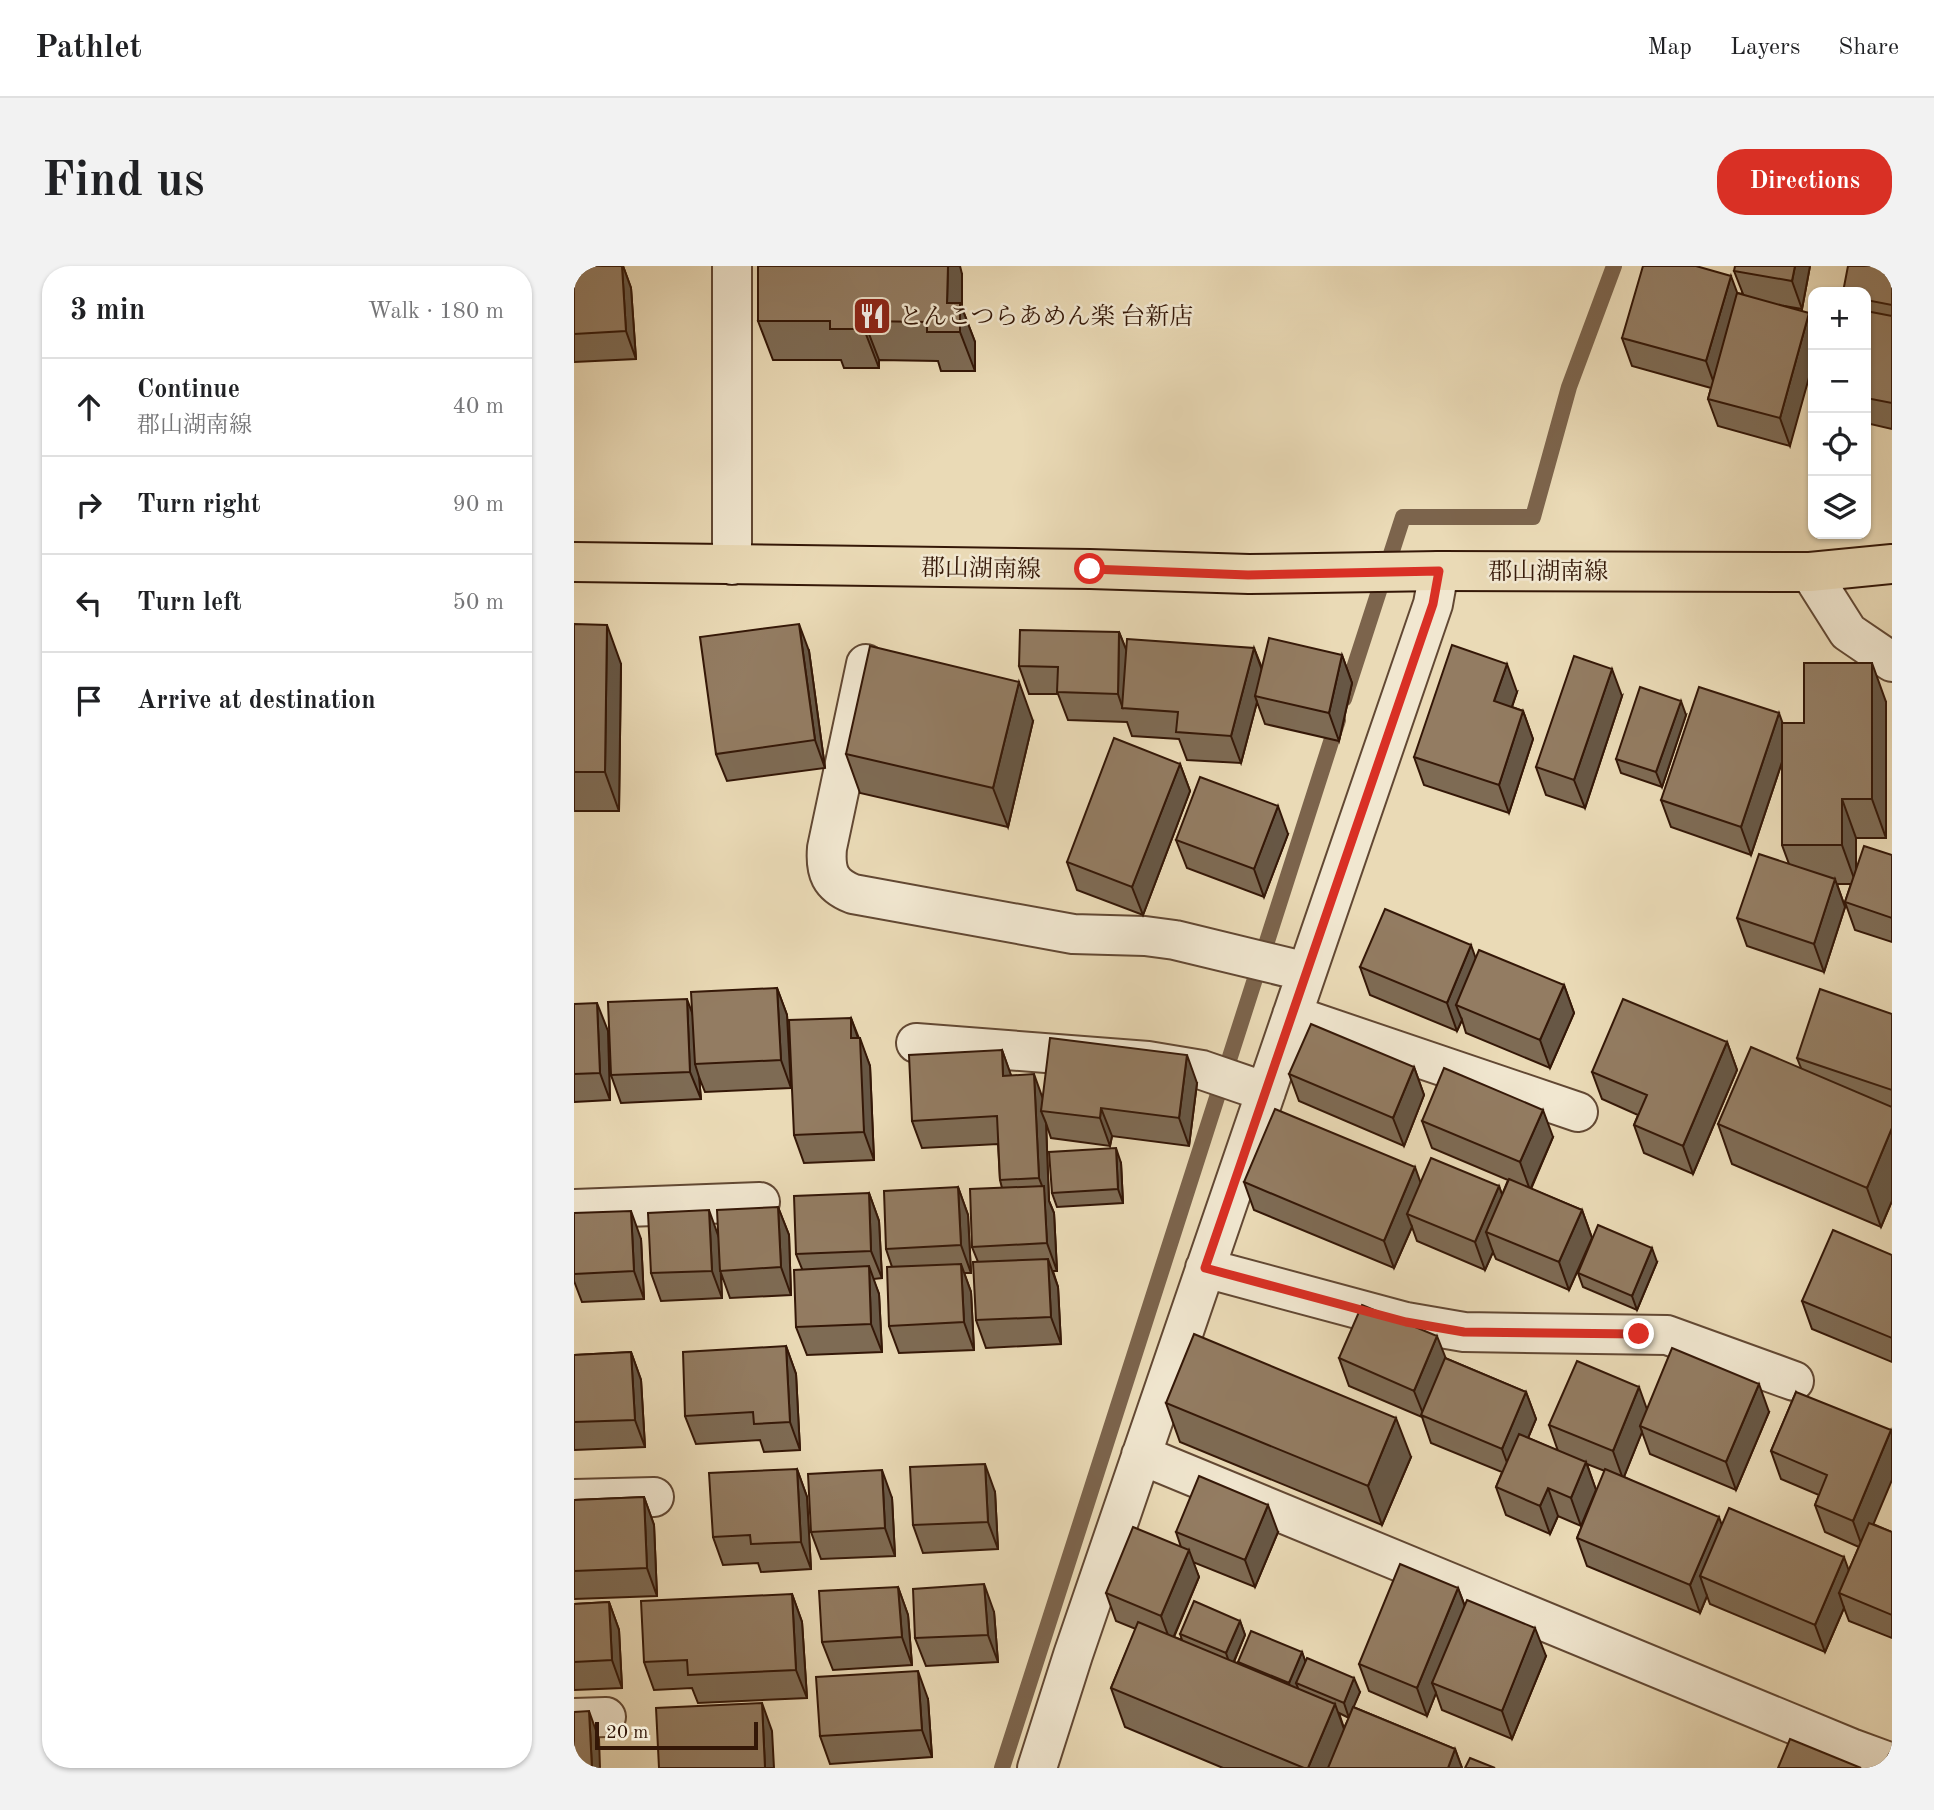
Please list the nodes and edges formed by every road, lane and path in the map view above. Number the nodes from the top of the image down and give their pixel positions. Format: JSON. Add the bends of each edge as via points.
{"nodes":[{"id":1,"x":732,"y":266,"type":"edge"},
{"id":2,"x":574,"y":562,"type":"edge"},
{"id":3,"x":1892,"y":564,"type":"edge"},
{"id":4,"x":732,"y":565,"type":"junction"},
{"id":5,"x":1439,"y":571,"type":"junction"},
{"id":6,"x":1810,"y":572,"type":"junction"},
{"id":7,"x":1892,"y":662,"type":"edge"},
{"id":8,"x":866,"y":664,"type":"edge"},
{"id":9,"x":1307,"y":972,"type":"junction"},
{"id":10,"x":1292,"y":1015,"type":"junction"},
{"id":11,"x":916,"y":1042,"type":"dead end"},
{"id":12,"x":1266,"y":1092,"type":"junction"},
{"id":13,"x":1578,"y":1112,"type":"dead end"},
{"id":14,"x":760,"y":1202,"type":"dead end"},
{"id":15,"x":574,"y":1209,"type":"edge"},
{"id":16,"x":1205,"y":1268,"type":"junction"},
{"id":17,"x":1794,"y":1381,"type":"dead end"},
{"id":18,"x":1141,"y":1455,"type":"junction"},
{"id":19,"x":654,"y":1497,"type":"dead end"},
{"id":20,"x":574,"y":1499,"type":"edge"},
{"id":21,"x":1892,"y":1763,"type":"edge"},
{"id":22,"x":1037,"y":1768,"type":"edge"}],
"edges":[{"from":1,"to":4,"type":"street"},
{"from":2,"to":4,"type":"main road","name":"郡山湖南線"},
{"from":3,"to":6,"type":"main road","name":"郡山湖南線"},
{"from":4,"to":5,"type":"main road","name":"郡山湖南線","via":[[1248,575]]},
{"from":5,"to":6,"type":"main road","name":"郡山湖南線"},
{"from":5,"to":9,"type":"street","via":[[1433,604]]},
{"from":6,"to":7,"type":"street","via":[[1848,632]]},
{"from":8,"to":9,"type":"street","via":[[827,848],[830,878],[839,889],[1073,934],[1175,940]]},
{"from":9,"to":10,"type":"street"},
{"from":10,"to":12,"type":"street"},
{"from":10,"to":13,"type":"street"},
{"from":11,"to":12,"type":"street","via":[[1148,1061],[1202,1070]]},
{"from":12,"to":16,"type":"street"},
{"from":14,"to":15,"type":"street"},
{"from":16,"to":17,"type":"street","via":[[1406,1322],[1464,1332],[1667,1335]]},
{"from":16,"to":18,"type":"street"},
{"from":18,"to":21,"type":"street"},
{"from":18,"to":22,"type":"street"},
{"from":19,"to":20,"type":"street"}]}
